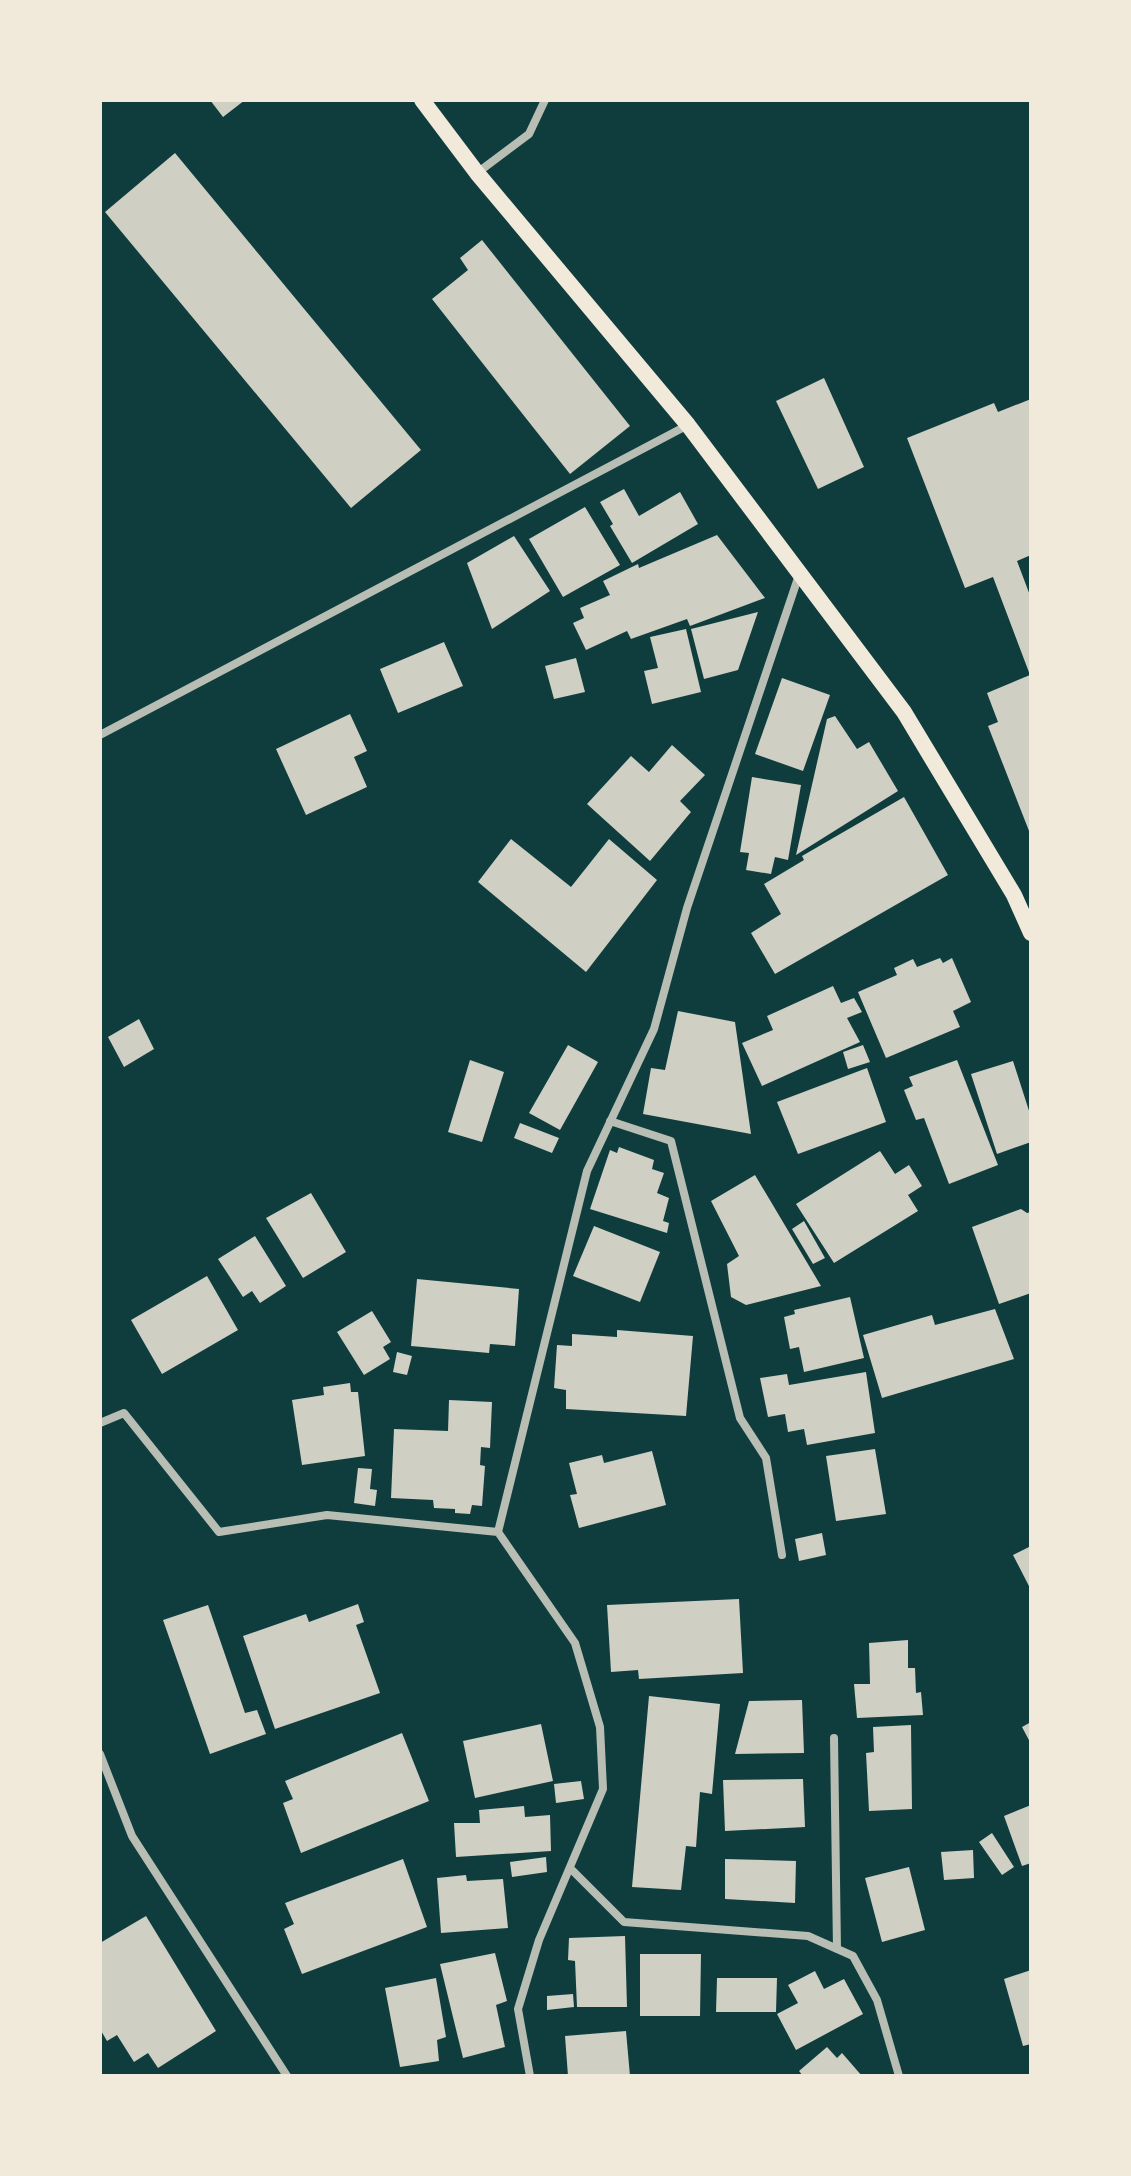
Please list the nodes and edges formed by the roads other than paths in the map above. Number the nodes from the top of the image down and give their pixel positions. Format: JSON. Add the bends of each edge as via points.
{"nodes":[{"id":1,"x":422,"y":100,"type":"edge"},
{"id":2,"x":545,"y":100,"type":"edge"},
{"id":3,"x":477,"y":173,"type":"junction"},
{"id":4,"x":688,"y":425,"type":"junction"},
{"id":5,"x":800,"y":571,"type":"junction"},
{"id":6,"x":100,"y":735,"type":"edge"},
{"id":7,"x":1031,"y":933,"type":"edge"},
{"id":8,"x":610,"y":1121,"type":"junction"},
{"id":9,"x":100,"y":1423,"type":"edge"},
{"id":10,"x":498,"y":1532,"type":"junction"},
{"id":11,"x":782,"y":1555,"type":"dead end"},
{"id":12,"x":834,"y":1738,"type":"dead end"},
{"id":13,"x":100,"y":1754,"type":"edge"},
{"id":14,"x":570,"y":1868,"type":"junction"},
{"id":15,"x":837,"y":1949,"type":"junction"},
{"id":16,"x":287,"y":2076,"type":"edge"},
{"id":17,"x":530,"y":2076,"type":"edge"},
{"id":18,"x":899,"y":2076,"type":"edge"}],
"edges":[{"from":1,"to":3,"type":"main road"},
{"from":2,"to":3,"type":"street","via":[[529,134]]},
{"from":3,"to":4,"type":"main road"},
{"from":4,"to":5,"type":"main road"},
{"from":4,"to":6,"type":"street"},
{"from":5,"to":7,"type":"main road","via":[[904,712],[1014,895]]},
{"from":5,"to":8,"type":"street","via":[[687,908],[654,1029]]},
{"from":8,"to":10,"type":"street","via":[[587,1171]]},
{"from":8,"to":11,"type":"street","via":[[671,1141],[740,1418],[766,1458]]},
{"from":9,"to":10,"type":"street","via":[[124,1413],[219,1532],[327,1515]]},
{"from":10,"to":14,"type":"street","via":[[575,1643],[600,1727],[603,1789]]},
{"from":12,"to":15,"type":"street"},
{"from":13,"to":16,"type":"street","via":[[132,1836]]},
{"from":14,"to":15,"type":"street","via":[[624,1922],[808,1936]]},
{"from":14,"to":17,"type":"street","via":[[539,1940],[518,2009]]},
{"from":15,"to":18,"type":"street","via":[[853,1956],[877,2000]]}]}
